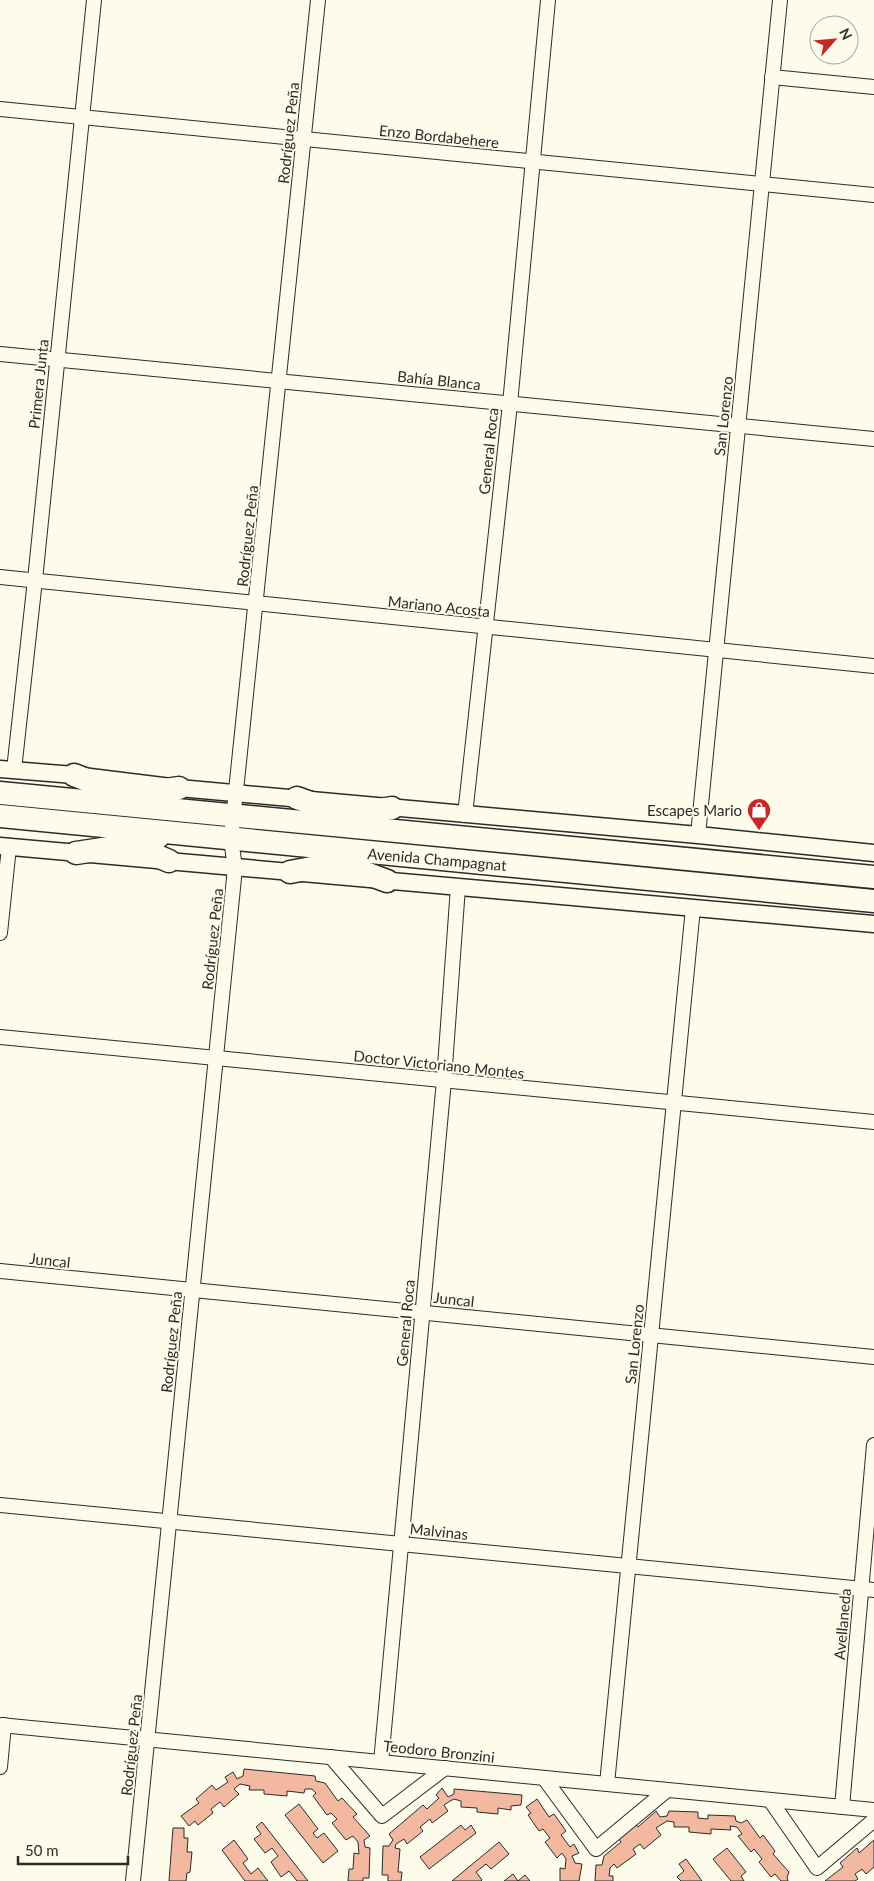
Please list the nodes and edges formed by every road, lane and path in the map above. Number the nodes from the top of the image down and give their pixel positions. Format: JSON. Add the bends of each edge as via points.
{"nodes":[{"id":1,"x":94,"y":0,"type":"edge"},
{"id":2,"x":318,"y":0,"type":"edge"},
{"id":3,"x":548,"y":0,"type":"edge"},
{"id":4,"x":780,"y":0,"type":"edge"},
{"id":5,"x":772,"y":77,"type":"junction"},
{"id":6,"x":874,"y":87,"type":"edge"},
{"id":7,"x":0,"y":109,"type":"edge"},
{"id":8,"x":82,"y":117,"type":"junction"},
{"id":9,"x":304,"y":139,"type":"junction"},
{"id":10,"x":533,"y":162,"type":"junction"},
{"id":11,"x":762,"y":184,"type":"junction"},
{"id":12,"x":874,"y":196,"type":"edge"},
{"id":13,"x":0,"y":354,"type":"edge"},
{"id":14,"x":57,"y":359,"type":"junction"},
{"id":15,"x":278,"y":381,"type":"junction"},
{"id":16,"x":510,"y":404,"type":"junction"},
{"id":17,"x":738,"y":426,"type":"junction"},
{"id":18,"x":874,"y":439,"type":"edge"},
{"id":19,"x":0,"y":577,"type":"edge"},
{"id":20,"x":35,"y":580,"type":"junction"},
{"id":21,"x":256,"y":603,"type":"junction"},
{"id":22,"x":486,"y":627,"type":"junction"},
{"id":23,"x":716,"y":651,"type":"junction"},
{"id":24,"x":874,"y":666,"type":"edge"},
{"id":25,"x":7,"y":770,"type":"edge"},
{"id":26,"x":74,"y":775,"type":"junction"},
{"id":27,"x":0,"y":793,"type":"edge"},
{"id":28,"x":236,"y":793,"type":"junction"},
{"id":29,"x":126,"y":796,"type":"junction"},
{"id":30,"x":177,"y":799,"type":"junction"},
{"id":31,"x":82,"y":800,"type":"junction"},
{"id":32,"x":392,"y":808,"type":"junction"},
{"id":33,"x":297,"y":809,"type":"junction"},
{"id":34,"x":234,"y":815,"type":"junction"},
{"id":35,"x":346,"y":815,"type":"junction"},
{"id":36,"x":465,"y":815,"type":"junction"},
{"id":37,"x":0,"y":816,"type":"edge"},
{"id":38,"x":82,"y":824,"type":"junction"},
{"id":39,"x":392,"y":831,"type":"junction"},
{"id":40,"x":173,"y":834,"type":"junction"},
{"id":41,"x":698,"y":835,"type":"junction"},
{"id":42,"x":231,"y":839,"type":"junction"},
{"id":43,"x":128,"y":844,"type":"junction"},
{"id":44,"x":293,"y":845,"type":"junction"},
{"id":45,"x":5,"y":846,"type":"edge"},
{"id":46,"x":76,"y":852,"type":"junction"},
{"id":47,"x":874,"y":853,"type":"edge"},
{"id":48,"x":390,"y":854,"type":"junction"},
{"id":49,"x":169,"y":861,"type":"junction"},
{"id":50,"x":339,"y":863,"type":"junction"},
{"id":51,"x":235,"y":868,"type":"junction"},
{"id":52,"x":290,"y":872,"type":"junction"},
{"id":53,"x":874,"y":877,"type":"edge"},
{"id":54,"x":387,"y":881,"type":"junction"},
{"id":55,"x":458,"y":887,"type":"junction"},
{"id":56,"x":874,"y":901,"type":"edge"},
{"id":57,"x":693,"y":908,"type":"junction"},
{"id":58,"x":873,"y":924,"type":"edge"},
{"id":59,"x":0,"y":933,"type":"edge"},
{"id":60,"x":0,"y":1037,"type":"edge"},
{"id":61,"x":216,"y":1058,"type":"junction"},
{"id":62,"x":444,"y":1080,"type":"junction"},
{"id":63,"x":673,"y":1103,"type":"junction"},
{"id":64,"x":874,"y":1122,"type":"edge"},
{"id":65,"x":0,"y":1271,"type":"edge"},
{"id":66,"x":193,"y":1290,"type":"junction"},
{"id":67,"x":423,"y":1312,"type":"junction"},
{"id":68,"x":651,"y":1335,"type":"junction"},
{"id":69,"x":874,"y":1357,"type":"edge"},
{"id":70,"x":874,"y":1445,"type":"edge"},
{"id":71,"x":0,"y":1505,"type":"edge"},
{"id":72,"x":170,"y":1521,"type":"junction"},
{"id":73,"x":402,"y":1543,"type":"junction"},
{"id":74,"x":628,"y":1566,"type":"junction"},
{"id":75,"x":868,"y":1589,"type":"edge"},
{"id":76,"x":2,"y":1725,"type":"edge"},
{"id":77,"x":147,"y":1739,"type":"junction"},
{"id":78,"x":331,"y":1757,"type":"junction"},
{"id":79,"x":381,"y":1762,"type":"junction"},
{"id":80,"x":0,"y":1767,"type":"edge"},
{"id":81,"x":445,"y":1768,"type":"junction"},
{"id":82,"x":544,"y":1778,"type":"junction"},
{"id":83,"x":607,"y":1784,"type":"junction"},
{"id":84,"x":667,"y":1790,"type":"junction"},
{"id":85,"x":770,"y":1800,"type":"junction"},
{"id":86,"x":842,"y":1807,"type":"junction"},
{"id":87,"x":874,"y":1810,"type":"edge"},
{"id":88,"x":874,"y":1820,"type":"edge"},
{"id":89,"x":133,"y":1881,"type":"edge"}],
"edges":[{"from":1,"to":8,"type":"street","name":"Primera Junta"},
{"from":2,"to":9,"type":"street","name":"Rodríguez Peña"},
{"from":3,"to":10,"type":"street","name":"General Roca"},
{"from":4,"to":5,"type":"street","name":"San Lorenzo"},
{"from":5,"to":6,"type":"street"},
{"from":5,"to":11,"type":"street","name":"San Lorenzo"},
{"from":7,"to":8,"type":"street","name":"Enzo Bordabehere"},
{"from":8,"to":9,"type":"street","name":"Enzo Bordabehere"},
{"from":8,"to":14,"type":"street","name":"Primera Junta"},
{"from":9,"to":10,"type":"street","name":"Enzo Bordabehere"},
{"from":9,"to":15,"type":"street","name":"Rodríguez Peña"},
{"from":10,"to":11,"type":"street","name":"Enzo Bordabehere"},
{"from":10,"to":16,"type":"street","name":"General Roca"},
{"from":11,"to":12,"type":"street","name":"Enzo Bordabehere"},
{"from":11,"to":17,"type":"street","name":"San Lorenzo"},
{"from":13,"to":14,"type":"street","name":"Bahía Blanca"},
{"from":14,"to":15,"type":"street","name":"Bahía Blanca"},
{"from":14,"to":20,"type":"street","name":"Primera Junta"},
{"from":15,"to":16,"type":"street","name":"Bahía Blanca"},
{"from":15,"to":21,"type":"street","name":"Rodríguez Peña"},
{"from":16,"to":17,"type":"street","name":"Bahía Blanca"},
{"from":16,"to":22,"type":"street","name":"General Roca"},
{"from":17,"to":18,"type":"street","name":"Bahía Blanca"},
{"from":17,"to":23,"type":"street","name":"San Lorenzo"},
{"from":19,"to":20,"type":"street","name":"Mariano Acosta"},
{"from":20,"to":21,"type":"street","name":"Mariano Acosta"},
{"from":20,"to":25,"type":"street","name":"Primera Junta"},
{"from":21,"to":22,"type":"street","name":"Mariano Acosta"},
{"from":21,"to":28,"type":"street","name":"Rodríguez Peña"},
{"from":22,"to":23,"type":"street","name":"Mariano Acosta"},
{"from":22,"to":36,"type":"street","name":"General Roca"},
{"from":23,"to":24,"type":"street","name":"Mariano Acosta"},
{"from":23,"to":41,"type":"street","name":"San Lorenzo"},
{"from":25,"to":26,"type":"street","name":"Avenida Champagnat"},
{"from":26,"to":29,"type":"highway"},
{"from":26,"to":30,"type":"street","name":"Avenida Champagnat"},
{"from":27,"to":31,"type":"highway","name":"Avenida Champagnat"},
{"from":28,"to":30,"type":"street","name":"Avenida Champagnat"},
{"from":28,"to":33,"type":"street","name":"Avenida Champagnat"},
{"from":28,"to":34,"type":"street","name":"Rodríguez Peña"},
{"from":29,"to":30,"type":"highway"},
{"from":29,"to":31,"type":"highway"},
{"from":30,"to":31,"type":"highway","name":"Avenida Champagnat"},
{"from":30,"to":34,"type":"highway","name":"Avenida Champagnat"},
{"from":32,"to":33,"type":"street","name":"Avenida Champagnat"},
{"from":32,"to":35,"type":"highway"},
{"from":32,"to":36,"type":"street","name":"Avenida Champagnat"},
{"from":33,"to":34,"type":"highway","name":"Avenida Champagnat"},
{"from":33,"to":35,"type":"highway"},
{"from":33,"to":39,"type":"highway","name":"Avenida Champagnat"},
{"from":34,"to":42,"type":"street","name":"Rodríguez Peña"},
{"from":35,"to":39,"type":"highway"},
{"from":36,"to":41,"type":"street","name":"Avenida Champagnat"},
{"from":37,"to":38,"type":"highway","name":"Avenida Champagnat"},
{"from":38,"to":40,"type":"highway","name":"Avenida Champagnat"},
{"from":38,"to":43,"type":"highway"},
{"from":39,"to":53,"type":"highway","name":"Avenida Champagnat"},
{"from":40,"to":42,"type":"highway","name":"Avenida Champagnat"},
{"from":40,"to":43,"type":"highway"},
{"from":41,"to":47,"type":"street","name":"Avenida Champagnat"},
{"from":42,"to":44,"type":"highway","name":"Avenida Champagnat"},
{"from":42,"to":51,"type":"street","name":"Rodríguez Peña"},
{"from":43,"to":46,"type":"highway"},
{"from":43,"to":49,"type":"highway"},
{"from":44,"to":48,"type":"highway","name":"Avenida Champagnat"},
{"from":44,"to":50,"type":"highway"},
{"from":45,"to":46,"type":"street","name":"Avenida Champagnat"},
{"from":45,"to":59,"type":"street"},
{"from":46,"to":49,"type":"street","name":"Avenida Champagnat"},
{"from":48,"to":50,"type":"highway"},
{"from":48,"to":56,"type":"highway","name":"Avenida Champagnat"},
{"from":49,"to":51,"type":"street","name":"Avenida Champagnat"},
{"from":50,"to":52,"type":"highway"},
{"from":50,"to":54,"type":"highway"},
{"from":51,"to":52,"type":"street","name":"Avenida Champagnat"},
{"from":51,"to":61,"type":"street","name":"Rodríguez Peña"},
{"from":52,"to":54,"type":"street","name":"Avenida Champagnat"},
{"from":54,"to":55,"type":"street","name":"Avenida Champagnat"},
{"from":55,"to":57,"type":"street","name":"Avenida Champagnat"},
{"from":55,"to":62,"type":"street","name":"General Roca"},
{"from":57,"to":58,"type":"street","name":"Avenida Champagnat"},
{"from":57,"to":63,"type":"street","name":"San Lorenzo"},
{"from":60,"to":61,"type":"street","name":"Doctor Victoriano Montes"},
{"from":61,"to":62,"type":"street","name":"Doctor Victoriano Montes"},
{"from":61,"to":66,"type":"street","name":"Rodríguez Peña"},
{"from":62,"to":63,"type":"street","name":"Doctor Victoriano Montes"},
{"from":62,"to":67,"type":"street","name":"General Roca"},
{"from":63,"to":64,"type":"street","name":"Doctor Victoriano Montes"},
{"from":63,"to":68,"type":"street","name":"San Lorenzo"},
{"from":65,"to":66,"type":"street","name":"Juncal"},
{"from":66,"to":67,"type":"street","name":"Juncal"},
{"from":66,"to":72,"type":"street","name":"Rodríguez Peña"},
{"from":67,"to":68,"type":"street","name":"Juncal"},
{"from":67,"to":73,"type":"street","name":"General Roca"},
{"from":68,"to":69,"type":"street","name":"Juncal"},
{"from":68,"to":74,"type":"street","name":"San Lorenzo"},
{"from":70,"to":75,"type":"street","name":"Avellaneda"},
{"from":71,"to":72,"type":"street","name":"Malvinas"},
{"from":72,"to":73,"type":"street","name":"Malvinas"},
{"from":72,"to":77,"type":"street","name":"Rodríguez Peña"},
{"from":73,"to":74,"type":"street","name":"Malvinas"},
{"from":73,"to":79,"type":"street","name":"General Roca"},
{"from":74,"to":75,"type":"street","name":"Malvinas"},
{"from":74,"to":83,"type":"street","name":"San Lorenzo"},
{"from":75,"to":86,"type":"street","name":"Avellaneda"},
{"from":76,"to":77,"type":"street","name":"Teodoro Bronzini"},
{"from":76,"to":80,"type":"street"},
{"from":77,"to":78,"type":"street","name":"Teodoro Bronzini"},
{"from":77,"to":89,"type":"street","name":"Rodríguez Peña"},
{"from":78,"to":79,"type":"street","name":"Teodoro Bronzini"},
{"from":78,"to":81,"type":"street","via":[[382,1816]]},
{"from":79,"to":81,"type":"street","name":"Teodoro Bronzini"},
{"from":81,"to":82,"type":"street","name":"Teodoro Bronzini"},
{"from":82,"to":83,"type":"street","name":"Teodoro Bronzini"},
{"from":82,"to":84,"type":"street","via":[[596,1849]]},
{"from":83,"to":84,"type":"street","name":"Teodoro Bronzini"},
{"from":84,"to":85,"type":"street","name":"Teodoro Bronzini"},
{"from":85,"to":86,"type":"street","name":"Teodoro Bronzini"},
{"from":85,"to":88,"type":"street","via":[[817,1868]]},
{"from":86,"to":87,"type":"street","name":"Teodoro Bronzini"}]}
